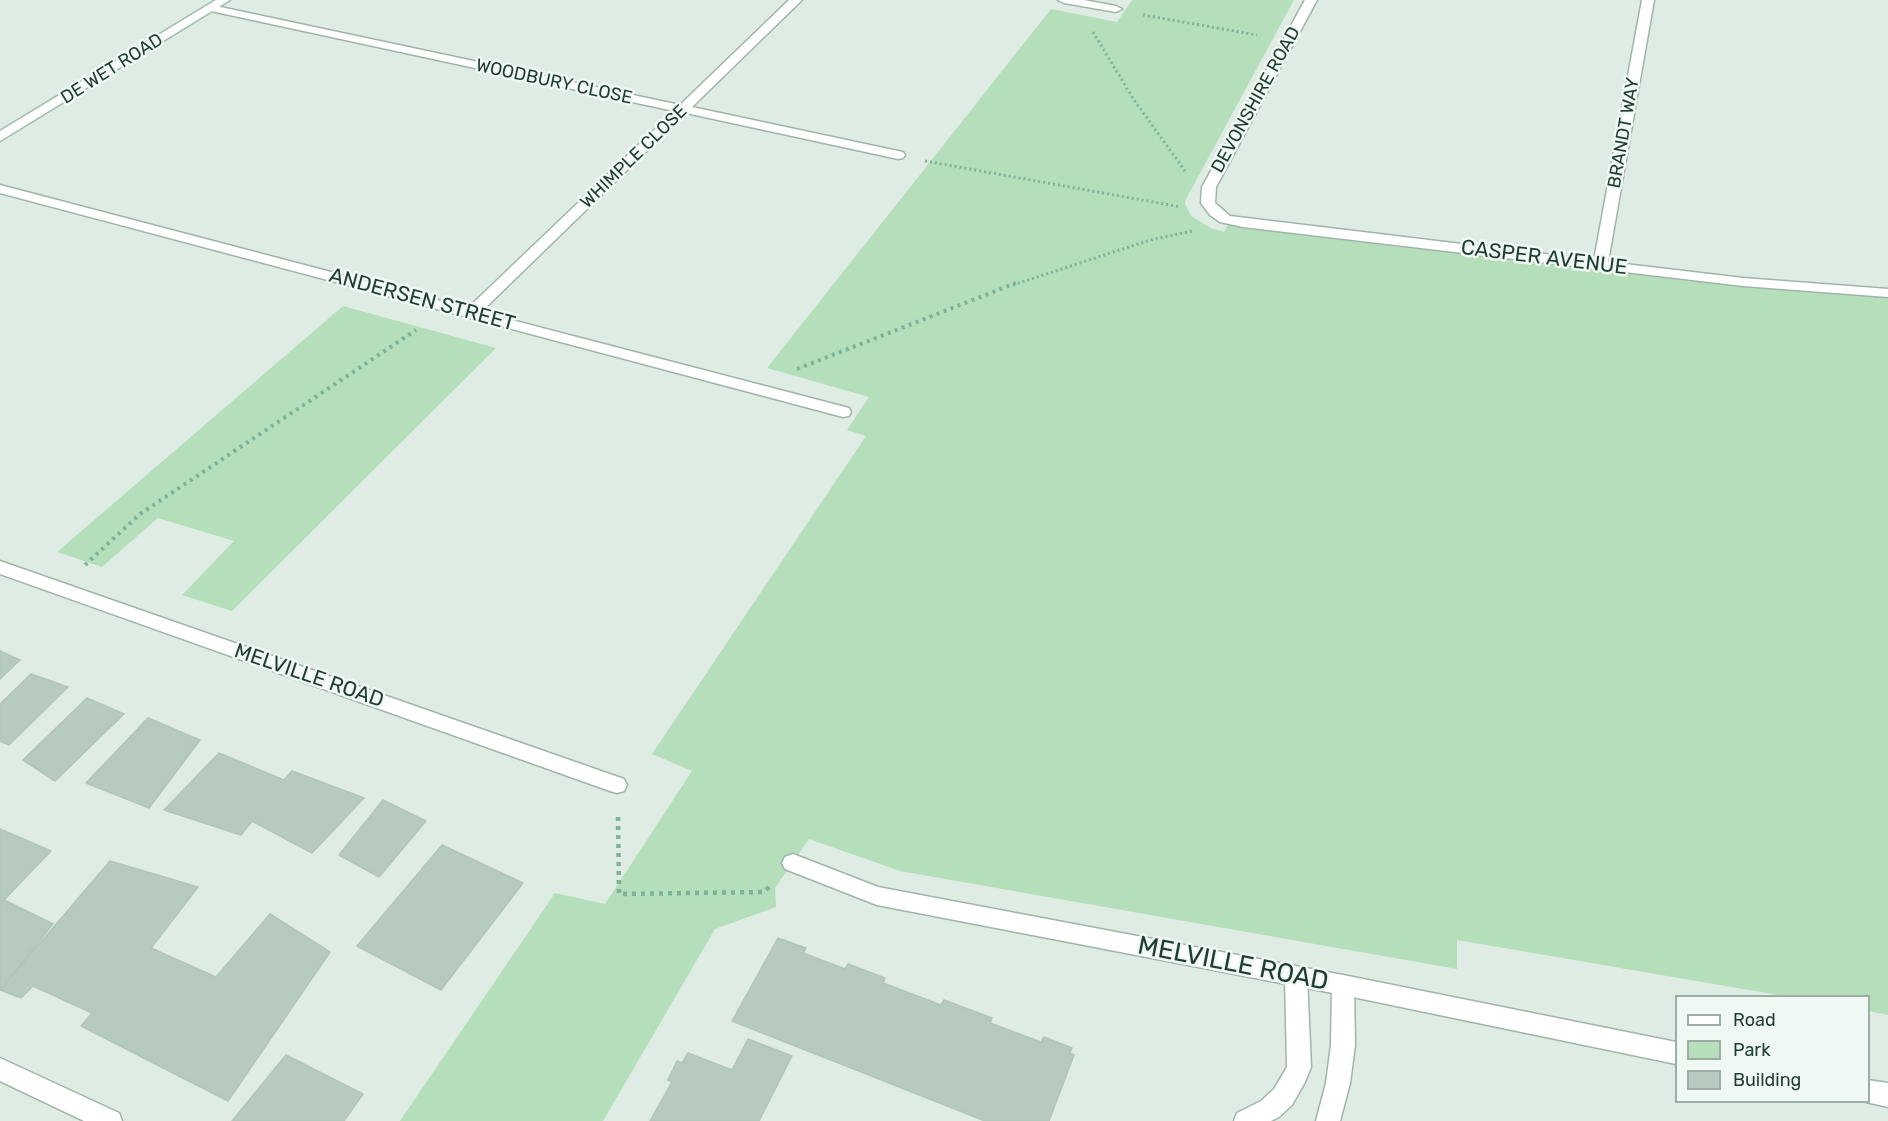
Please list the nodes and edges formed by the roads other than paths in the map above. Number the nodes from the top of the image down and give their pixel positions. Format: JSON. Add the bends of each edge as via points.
{"nodes":[{"id":1,"x":224,"y":0,"type":"edge"},
{"id":2,"x":796,"y":0,"type":"edge"},
{"id":3,"x":1064,"y":0,"type":"edge"},
{"id":4,"x":1311,"y":0,"type":"edge"},
{"id":5,"x":1648,"y":0,"type":"edge"},
{"id":6,"x":211,"y":8,"type":"junction"},
{"id":7,"x":1116,"y":9,"type":"road end"},
{"id":8,"x":684,"y":109,"type":"junction"},
{"id":9,"x":0,"y":137,"type":"edge"},
{"id":10,"x":898,"y":154,"type":"road end"},
{"id":11,"x":0,"y":189,"type":"edge"},
{"id":12,"x":1216,"y":211,"type":"joint"},
{"id":13,"x":1600,"y":265,"type":"junction"},
{"id":14,"x":1888,"y":293,"type":"edge"},
{"id":15,"x":471,"y":313,"type":"junction"},
{"id":16,"x":843,"y":412,"type":"dead end"},
{"id":17,"x":0,"y":567,"type":"edge"},
{"id":18,"x":617,"y":785,"type":"road end"},
{"id":19,"x":793,"y":863,"type":"road end"},
{"id":20,"x":1296,"y":977,"type":"junction"},
{"id":21,"x":1343,"y":985,"type":"junction"},
{"id":22,"x":1675,"y":1053,"type":"edge"},
{"id":23,"x":0,"y":1069,"type":"edge"},
{"id":24,"x":1870,"y":1091,"type":"edge"},
{"id":25,"x":1888,"y":1095,"type":"edge"},
{"id":26,"x":110,"y":1121,"type":"edge"},
{"id":27,"x":1246,"y":1121,"type":"edge"},
{"id":28,"x":1328,"y":1121,"type":"edge"}],
"edges":[{"from":1,"to":6,"type":"street","name":"DE WET ROAD"},
{"from":2,"to":8,"type":"street","name":"WHIMPLE CLOSE"},
{"from":3,"to":7,"type":"street"},
{"from":4,"to":12,"type":"street","name":"DEVONSHIRE ROAD","via":[[1209,187]]},
{"from":5,"to":13,"type":"street","name":"BRANDT WAY"},
{"from":6,"to":8,"type":"street","name":"WOODBURY CLOSE"},
{"from":6,"to":9,"type":"street","name":"DE WET ROAD"},
{"from":8,"to":10,"type":"street","name":"WOODBURY CLOSE"},
{"from":8,"to":15,"type":"street","name":"WHIMPLE CLOSE"},
{"from":11,"to":15,"type":"street","name":"ANDERSEN STREET"},
{"from":12,"to":13,"type":"street","name":"CASPER AVENUE","via":[[1243,223]]},
{"from":13,"to":14,"type":"street","name":"CASPER AVENUE","via":[[1743,282]]},
{"from":15,"to":16,"type":"street","name":"ANDERSEN STREET"},
{"from":17,"to":18,"type":"street","name":"MELVILLE ROAD"},
{"from":19,"to":20,"type":"street","name":"MELVILLE ROAD","via":[[877,896]]},
{"from":20,"to":21,"type":"street","name":"MELVILLE ROAD"},
{"from":20,"to":27,"type":"street","via":[[1299,1066],[1283,1097]]},
{"from":21,"to":22,"type":"street","name":"MELVILLE ROAD"},
{"from":21,"to":28,"type":"street","via":[[1343,1045]]},
{"from":23,"to":26,"type":"street"},
{"from":24,"to":25,"type":"street"}]}
